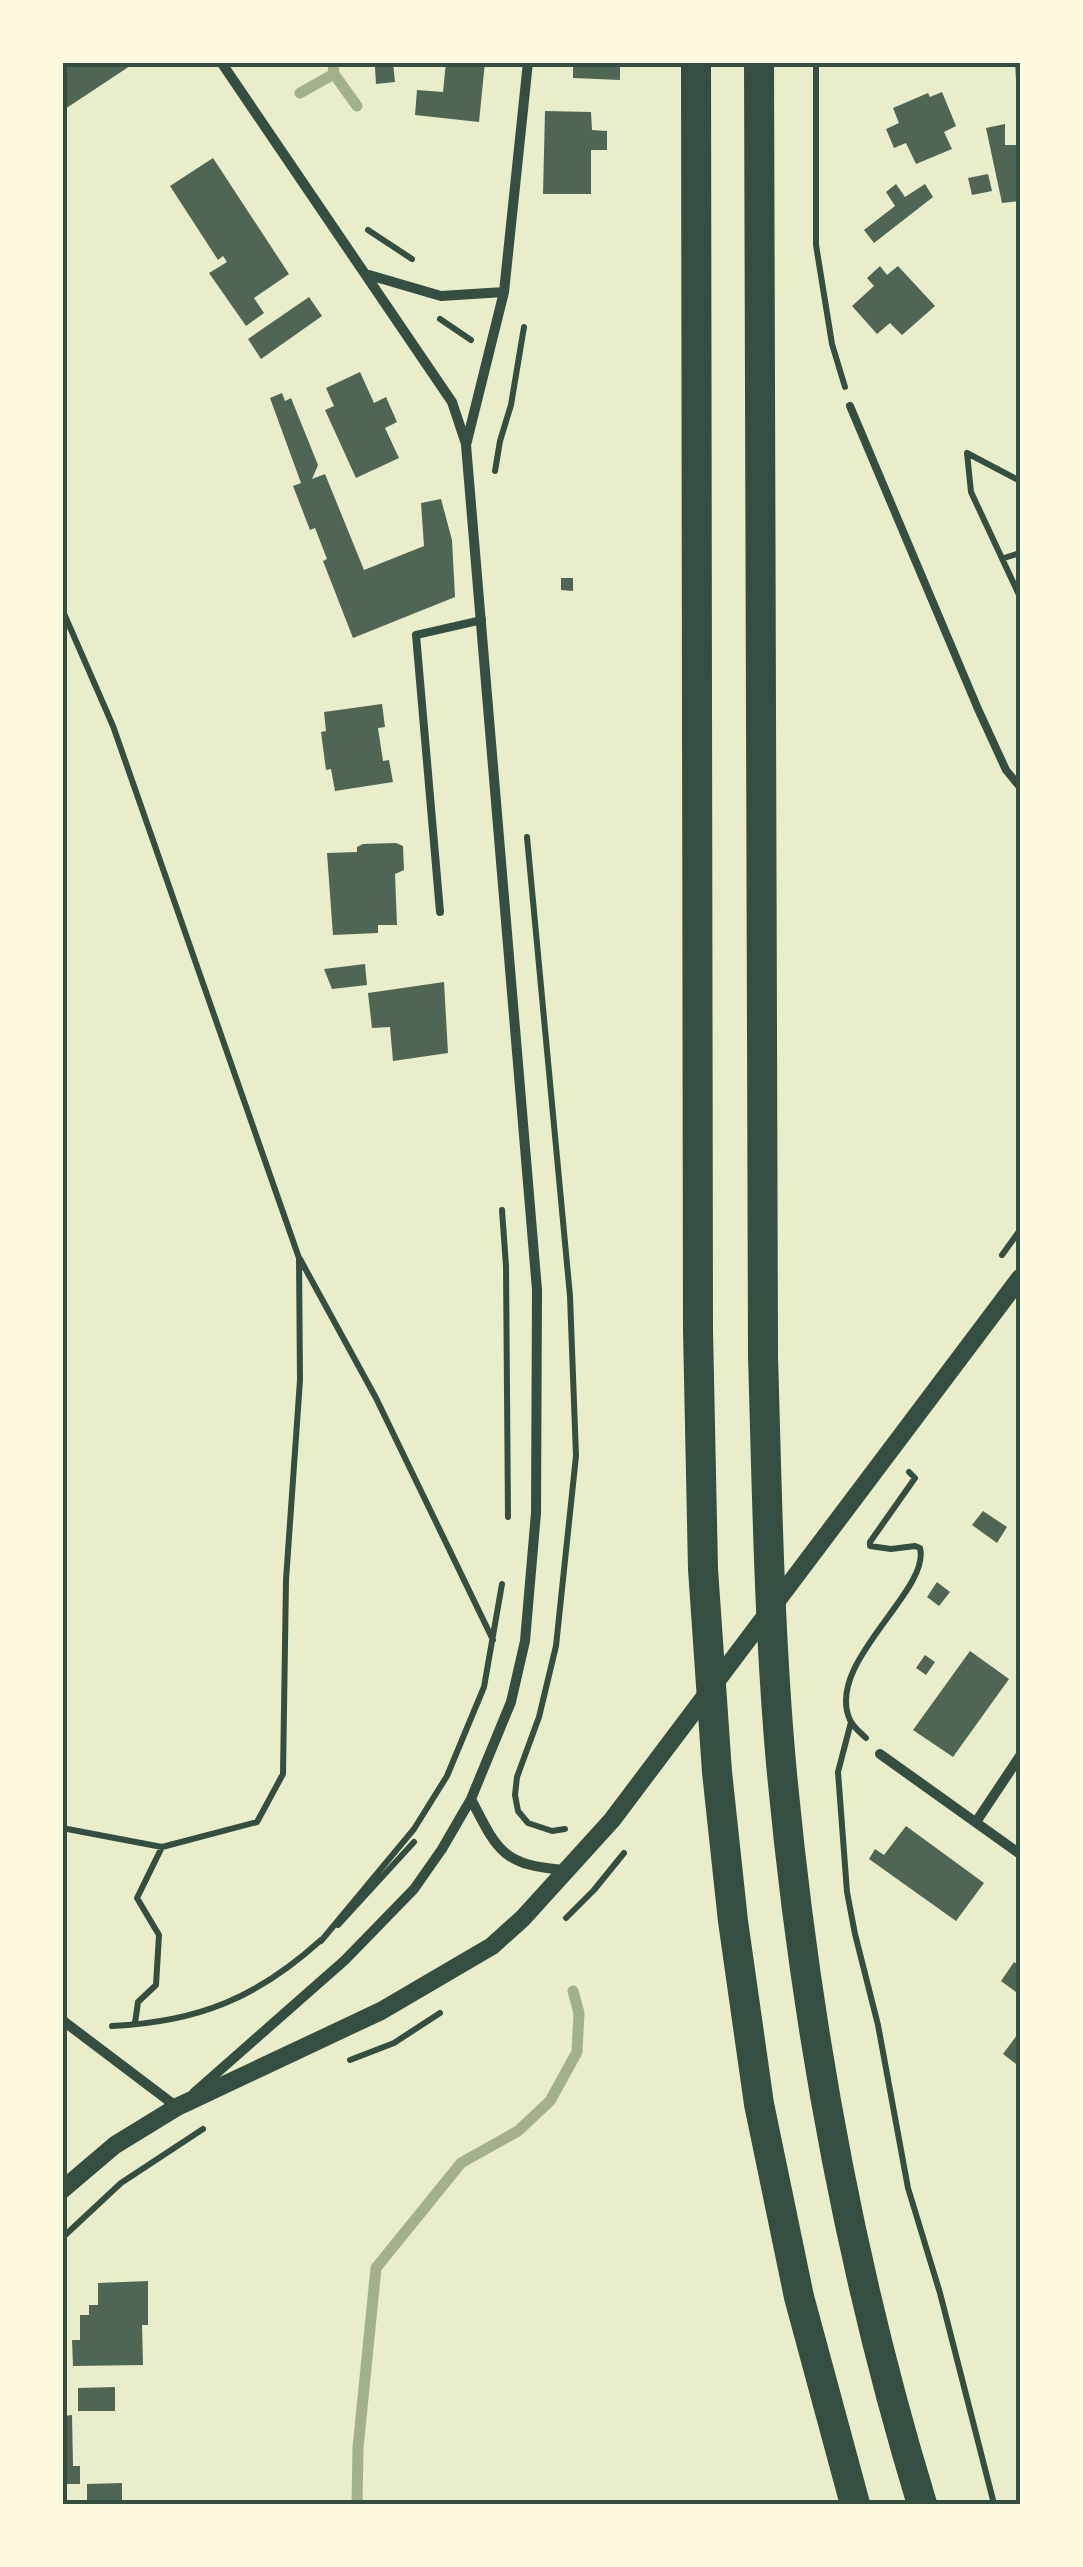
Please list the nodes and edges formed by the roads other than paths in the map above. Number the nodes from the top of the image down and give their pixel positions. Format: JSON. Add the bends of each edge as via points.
{"nodes":[{"id":1,"x":221,"y":62,"type":"edge"},
{"id":2,"x":528,"y":62,"type":"edge"},
{"id":3,"x":696,"y":62,"type":"edge"},
{"id":4,"x":759,"y":62,"type":"edge"},
{"id":5,"x":368,"y":274,"type":"junction"},
{"id":6,"x":504,"y":292,"type":"junction"},
{"id":7,"x":850,"y":406,"type":"road end"},
{"id":8,"x":466,"y":444,"type":"junction"},
{"id":9,"x":482,"y":620,"type":"junction"},
{"id":10,"x":1020,"y":787,"type":"edge"},
{"id":11,"x":440,"y":912,"type":"dead end"},
{"id":12,"x":1020,"y":1278,"type":"edge"},
{"id":13,"x":880,"y":1754,"type":"road end"},
{"id":14,"x":1020,"y":1756,"type":"edge"},
{"id":15,"x":470,"y":1799,"type":"junction"},
{"id":16,"x":976,"y":1822,"type":"junction"},
{"id":17,"x":1020,"y":1854,"type":"edge"},
{"id":18,"x":570,"y":1870,"type":"junction"},
{"id":19,"x":62,"y":2020,"type":"edge"},
{"id":20,"x":177,"y":2107,"type":"junction"},
{"id":21,"x":62,"y":2190,"type":"edge"},
{"id":22,"x":855,"y":2504,"type":"edge"},
{"id":23,"x":922,"y":2504,"type":"edge"}],
"edges":[{"from":1,"to":5,"type":"street"},
{"from":2,"to":6,"type":"street"},
{"from":3,"to":22,"type":"highway","via":[[703,1570],[723,1828],[760,2104],[799,2297]]},
{"from":4,"to":23,"type":"highway","via":[[763,1356],[781,1763],[823,2080],[876,2333]]},
{"from":5,"to":6,"type":"street","via":[[441,296]]},
{"from":5,"to":8,"type":"street","via":[[452,402]]},
{"from":6,"to":8,"type":"street"},
{"from":7,"to":10,"type":"lane","via":[[978,708]]},
{"from":8,"to":9,"type":"street"},
{"from":9,"to":11,"type":"lane","via":[[416,635]]},
{"from":9,"to":15,"type":"street","via":[[536,1290],[538,1415],[526,1642],[511,1702]]},
{"from":12,"to":18,"type":"street"},
{"from":13,"to":16,"type":"street"},
{"from":14,"to":16,"type":"street"},
{"from":15,"to":18,"type":"street","via":[[508,1856]]},
{"from":15,"to":20,"type":"street","via":[[414,1889]]},
{"from":16,"to":17,"type":"street"},
{"from":18,"to":20,"type":"street","via":[[492,1946],[380,2011]]},
{"from":19,"to":20,"type":"street"},
{"from":20,"to":21,"type":"street","via":[[115,2144]]}]}
